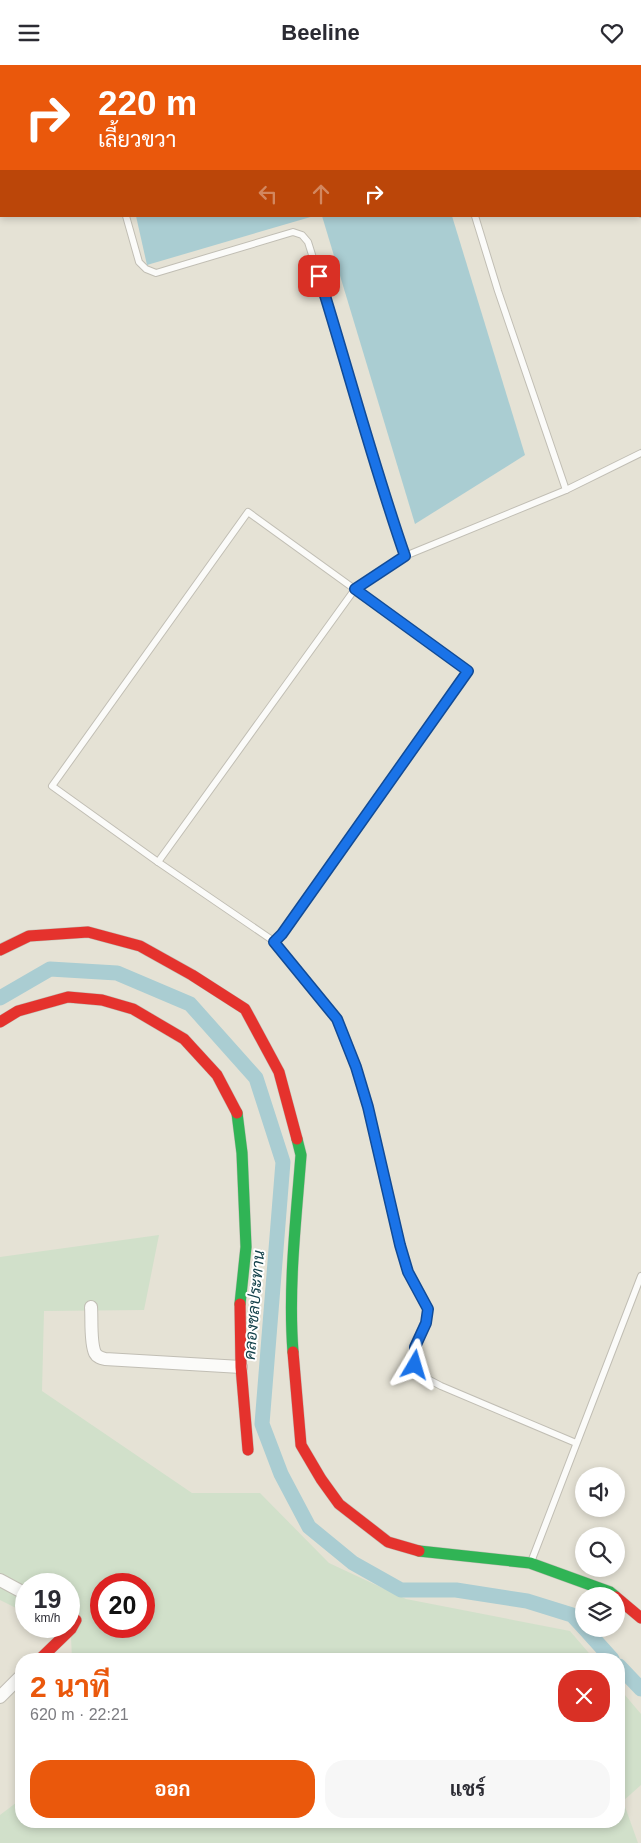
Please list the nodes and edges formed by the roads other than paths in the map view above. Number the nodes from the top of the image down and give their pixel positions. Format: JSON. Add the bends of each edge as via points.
{"nodes":[{"id":1,"x":126,"y":217,"type":"edge"},
{"id":2,"x":475,"y":217,"type":"edge"},
{"id":3,"x":641,"y":453,"type":"edge"},
{"id":4,"x":566,"y":490,"type":"junction"},
{"id":5,"x":405,"y":556,"type":"junction"},
{"id":6,"x":355,"y":589,"type":"junction"},
{"id":7,"x":158,"y":862,"type":"junction"},
{"id":8,"x":274,"y":942,"type":"junction"},
{"id":9,"x":0,"y":950,"type":"edge"},
{"id":10,"x":0,"y":1022,"type":"edge"},
{"id":11,"x":641,"y":1276,"type":"edge"},
{"id":12,"x":91,"y":1307,"type":"dead end"},
{"id":13,"x":242,"y":1367,"type":"junction"},
{"id":14,"x":576,"y":1443,"type":"junction"},
{"id":15,"x":248,"y":1450,"type":"dead end"},
{"id":16,"x":530,"y":1563,"type":"junction"},
{"id":17,"x":1,"y":1581,"type":"edge"},
{"id":18,"x":596,"y":1587,"type":"edge"},
{"id":19,"x":15,"y":1588,"type":"edge"},
{"id":20,"x":625,"y":1605,"type":"edge"},
{"id":21,"x":641,"y":1618,"type":"edge"},
{"id":22,"x":62,"y":1638,"type":"edge"},
{"id":23,"x":46,"y":1653,"type":"edge"},
{"id":24,"x":15,"y":1682,"type":"edge"},
{"id":25,"x":0,"y":1697,"type":"edge"}],
"edges":[{"from":1,"to":5,"type":"lane","via":[[139,263],[156,273],[293,232],[308,242],[380,485]]},
{"from":2,"to":4,"type":"lane"},
{"from":3,"to":4,"type":"lane"},
{"from":4,"to":5,"type":"lane"},
{"from":5,"to":6,"type":"lane"},
{"from":6,"to":7,"type":"lane"},
{"from":6,"to":7,"type":"lane","via":[[248,512],[52,785]]},
{"from":6,"to":8,"type":"lane","via":[[468,671]]},
{"from":7,"to":8,"type":"lane"},
{"from":8,"to":14,"type":"lane","via":[[337,1019],[356,1067],[408,1272],[428,1309],[426,1323],[415,1347],[415,1365],[422,1376],[440,1386]]},
{"from":9,"to":16,"type":"street","via":[[29,936],[88,932],[140,946],[245,1009],[279,1072],[301,1155],[291,1328],[301,1445],[339,1504],[388,1542],[426,1553]]},
{"from":10,"to":13,"type":"street","via":[[18,1011],[68,997],[102,1000],[133,1009],[184,1039],[217,1075],[236,1110],[242,1153],[246,1247],[240,1302]]},
{"from":11,"to":14,"type":"lane"},
{"from":12,"to":13,"type":"street","via":[[93,1346],[98,1357]]},
{"from":13,"to":15,"type":"street"},
{"from":14,"to":16,"type":"lane"},
{"from":16,"to":18,"type":"street"},
{"from":17,"to":19,"type":"street"},
{"from":20,"to":21,"type":"street"},
{"from":22,"to":23,"type":"street"},
{"from":24,"to":25,"type":"street"}]}
